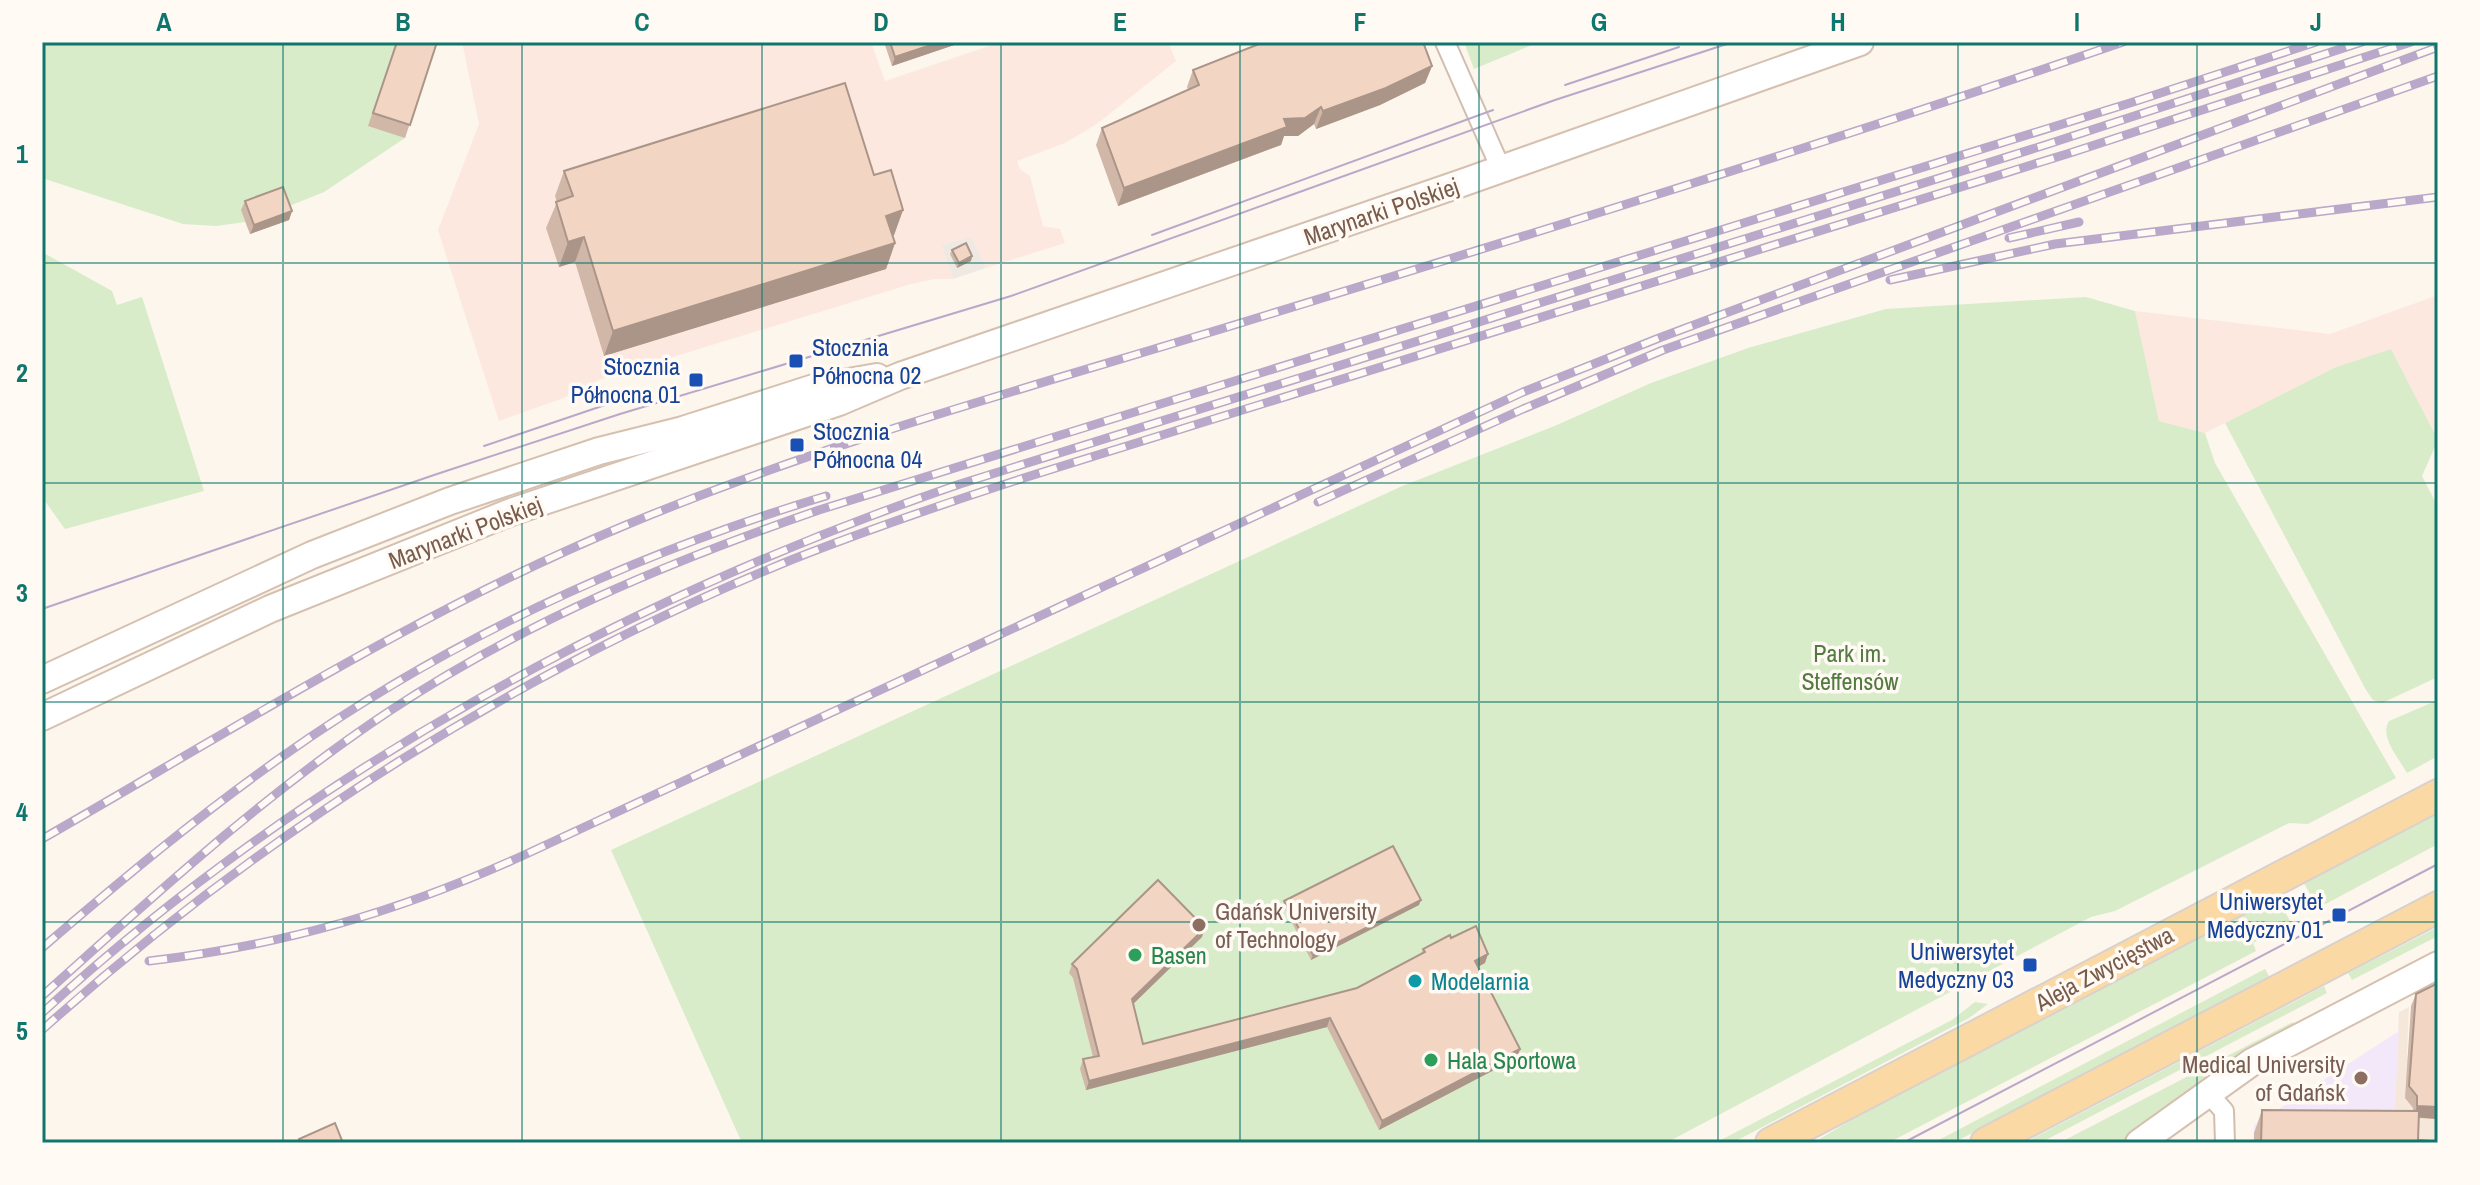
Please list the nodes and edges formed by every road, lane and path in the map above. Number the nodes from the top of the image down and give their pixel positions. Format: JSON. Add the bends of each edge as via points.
{"nodes":[{"id":1,"x":1445,"y":42,"type":"edge"},
{"id":2,"x":1860,"y":42,"type":"edge"},
{"id":3,"x":1501,"y":169,"type":"junction"},
{"id":4,"x":900,"y":376,"type":"junction"},
{"id":5,"x":540,"y":471,"type":"junction"},
{"id":6,"x":549,"y":500,"type":"junction"},
{"id":7,"x":42,"y":680,"type":"edge"},
{"id":8,"x":42,"y":717,"type":"edge"},
{"id":9,"x":2438,"y":795,"type":"edge"},
{"id":10,"x":2438,"y":907,"type":"edge"},
{"id":11,"x":2438,"y":965,"type":"edge"},
{"id":12,"x":2208,"y":1093,"type":"junction"},
{"id":13,"x":1771,"y":1143,"type":"edge"},
{"id":14,"x":1986,"y":1143,"type":"edge"},
{"id":15,"x":2139,"y":1143,"type":"edge"},
{"id":16,"x":2225,"y":1143,"type":"edge"}],
"edges":[{"from":1,"to":3,"type":"street"},
{"from":2,"to":3,"type":"main road","name":"Marynarki Polskiej"},
{"from":3,"to":4,"type":"main road","name":"Marynarki Polskiej"},
{"from":4,"to":5,"type":"main road","name":"Marynarki Polskiej","via":[[814,388]]},
{"from":4,"to":6,"type":"main road","name":"Marynarki Polskiej","via":[[826,407]]},
{"from":5,"to":6,"type":"main road"},
{"from":5,"to":7,"type":"main road","name":"Marynarki Polskiej","via":[[312,555]]},
{"from":6,"to":8,"type":"main road","name":"Marynarki Polskiej","via":[[270,609]]},
{"from":9,"to":13,"type":"main road","name":"Aleja Zwycięstwa"},
{"from":10,"to":14,"type":"main road"},
{"from":11,"to":12,"type":"main road","via":[[2252,1062]]},
{"from":12,"to":15,"type":"main road"},
{"from":12,"to":16,"type":"street","via":[[2224,1111]]}]}
